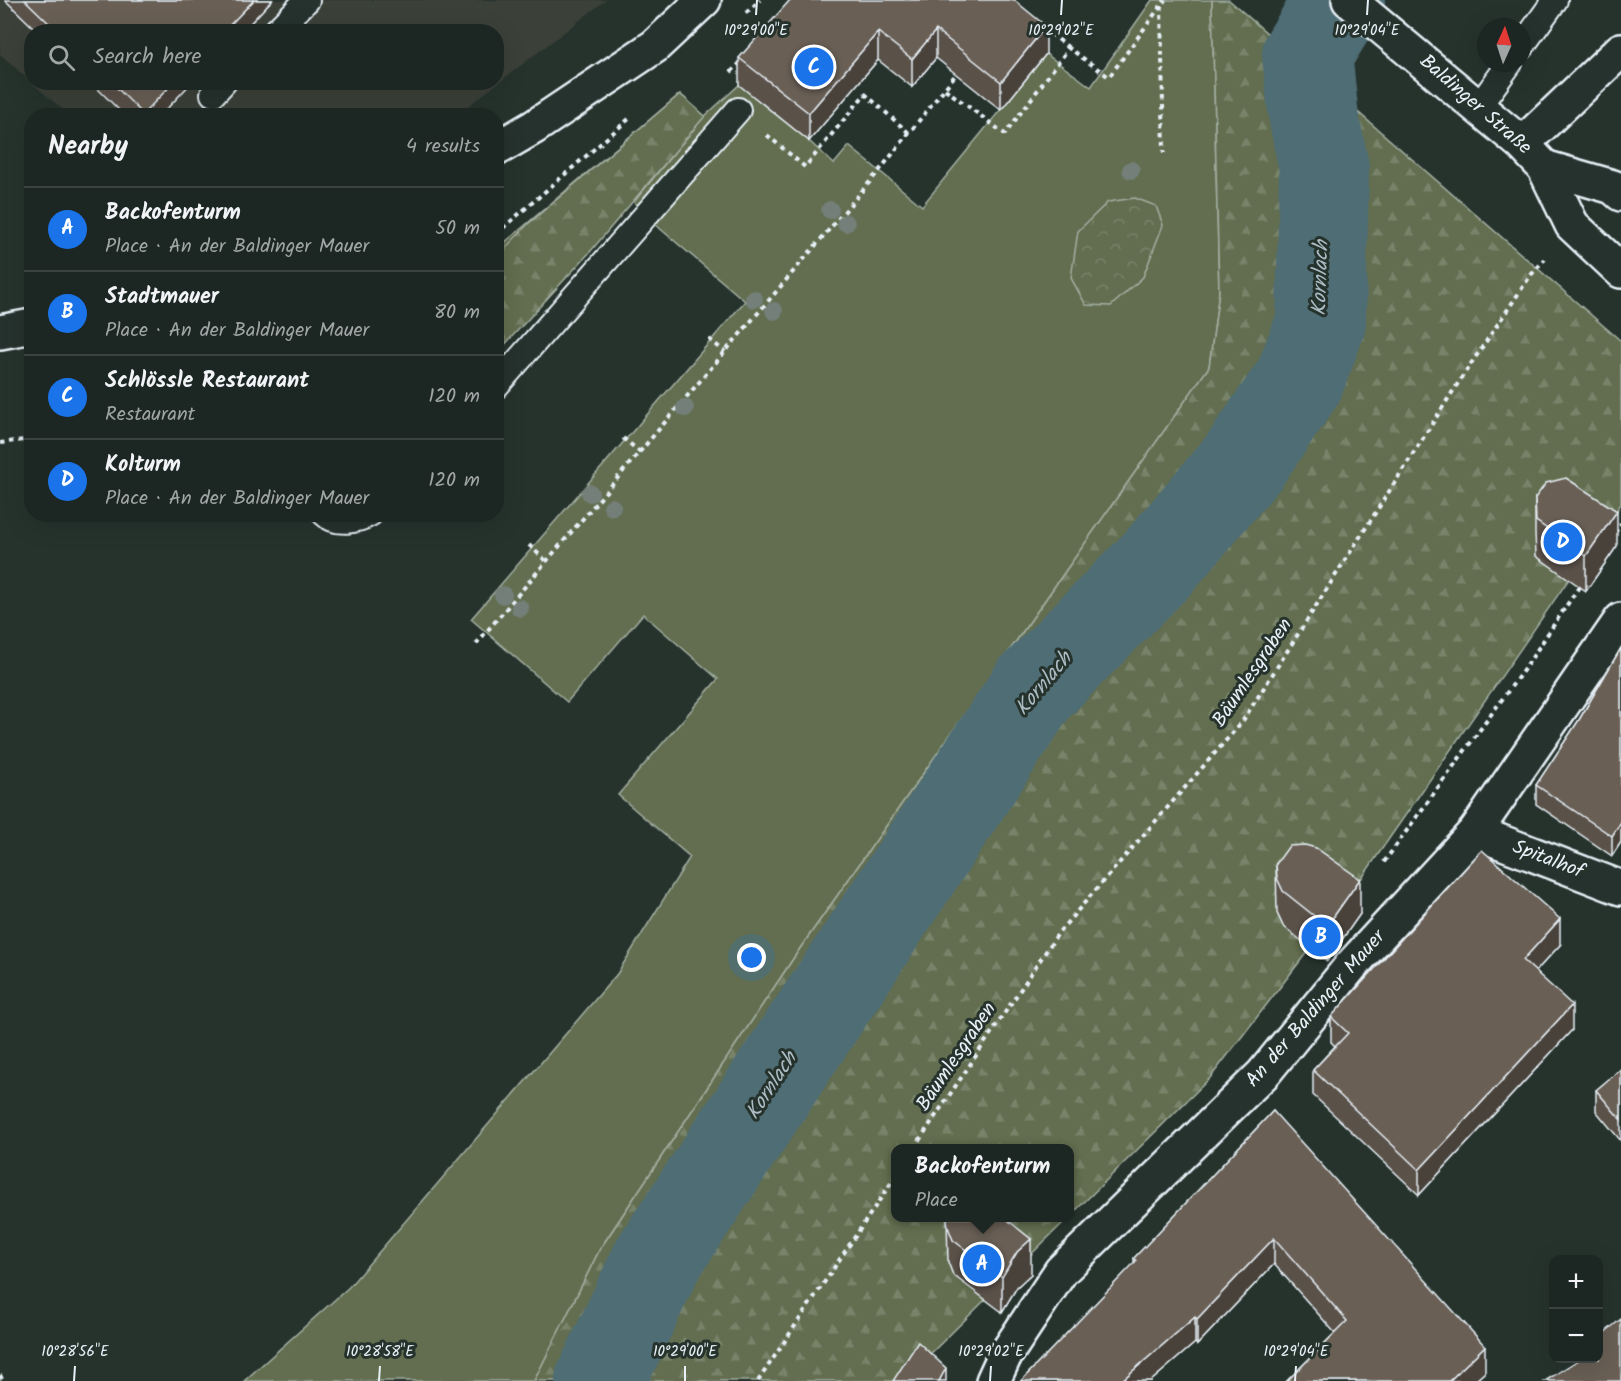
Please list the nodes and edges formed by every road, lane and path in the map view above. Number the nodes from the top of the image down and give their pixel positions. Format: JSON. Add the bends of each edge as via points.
{"nodes":[{"id":1,"x":307,"y":0,"type":"edge"},
{"id":2,"x":704,"y":0,"type":"edge"},
{"id":3,"x":1165,"y":0,"type":"edge"},
{"id":4,"x":1349,"y":0,"type":"edge"},
{"id":5,"x":1556,"y":0,"type":"edge"},
{"id":6,"x":1161,"y":5,"type":"junction"},
{"id":7,"x":283,"y":24,"type":"edge"},
{"id":8,"x":1041,"y":26,"type":"edge"},
{"id":9,"x":1531,"y":34,"type":"edge"},
{"id":10,"x":1069,"y":48,"type":"junction"},
{"id":11,"x":1621,"y":50,"type":"edge"},
{"id":12,"x":746,"y":57,"type":"edge"},
{"id":13,"x":1504,"y":72,"type":"edge"},
{"id":14,"x":956,"y":74,"type":"edge"},
{"id":15,"x":945,"y":89,"type":"junction"},
{"id":16,"x":1479,"y":106,"type":"junction"},
{"id":17,"x":738,"y":110,"type":"junction"},
{"id":18,"x":909,"y":134,"type":"junction"},
{"id":19,"x":504,"y":144,"type":"edge"},
{"id":20,"x":1164,"y":153,"type":"dead end"},
{"id":21,"x":1533,"y":155,"type":"junction"},
{"id":22,"x":1621,"y":194,"type":"edge"},
{"id":23,"x":1550,"y":255,"type":"dead end"},
{"id":24,"x":1621,"y":270,"type":"edge"},
{"id":25,"x":24,"y":328,"type":"edge"},
{"id":26,"x":0,"y":332,"type":"edge"},
{"id":27,"x":709,"y":339,"type":"dead end"},
{"id":28,"x":725,"y":352,"type":"junction"},
{"id":29,"x":504,"y":377,"type":"edge"},
{"id":30,"x":623,"y":438,"type":"dead end"},
{"id":31,"x":24,"y":440,"type":"edge"},
{"id":32,"x":0,"y":443,"type":"edge"},
{"id":33,"x":640,"y":452,"type":"junction"},
{"id":34,"x":529,"y":545,"type":"dead end"},
{"id":35,"x":547,"y":561,"type":"junction"},
{"id":36,"x":1621,"y":620,"type":"edge"},
{"id":37,"x":476,"y":644,"type":"dead end"},
{"id":38,"x":1475,"y":832,"type":"junction"},
{"id":39,"x":1621,"y":888,"type":"edge"},
{"id":40,"x":917,"y":1144,"type":"edge"},
{"id":41,"x":891,"y":1183,"type":"edge"},
{"id":42,"x":0,"y":1375,"type":"edge"},
{"id":43,"x":3,"y":1381,"type":"edge"},
{"id":44,"x":758,"y":1381,"type":"edge"},
{"id":45,"x":993,"y":1381,"type":"edge"}],
"edges":[{"from":1,"to":7,"type":"lane"},
{"from":2,"to":19,"type":"street","via":[[656,46]]},
{"from":3,"to":6,"type":"path"},
{"from":4,"to":16,"type":"street","name":"Baldinger Straße"},
{"from":5,"to":9,"type":"lane"},
{"from":6,"to":10,"type":"path","via":[[1109,77]]},
{"from":6,"to":20,"type":"path"},
{"from":8,"to":10,"type":"path"},
{"from":10,"to":15,"type":"path","via":[[1005,134]]},
{"from":11,"to":21,"type":"street"},
{"from":12,"to":17,"type":"path","via":[[714,90]]},
{"from":13,"to":16,"type":"lane"},
{"from":14,"to":15,"type":"path"},
{"from":15,"to":18,"type":"path"},
{"from":16,"to":21,"type":"street","name":"Baldinger Straße"},
{"from":17,"to":18,"type":"path","via":[[805,167],[864,94]]},
{"from":17,"to":29,"type":"lane"},
{"from":18,"to":28,"type":"path"},
{"from":21,"to":22,"type":"street","name":"Baldinger Straße"},
{"from":21,"to":24,"type":"street","name":"Baldinger Straße","via":[[1572,225]]},
{"from":23,"to":40,"type":"path","name":"Bäumlesgraben","via":[[1531,275],[1462,377],[1242,722],[1059,932]]},
{"from":25,"to":26,"type":"street"},
{"from":27,"to":28,"type":"path"},
{"from":28,"to":33,"type":"path"},
{"from":30,"to":33,"type":"path"},
{"from":31,"to":32,"type":"path"},
{"from":33,"to":35,"type":"path"},
{"from":34,"to":35,"type":"path"},
{"from":35,"to":37,"type":"path"},
{"from":36,"to":38,"type":"street","name":"An der Baldinger Mauer"},
{"from":38,"to":39,"type":"street","name":"Spitalhof"},
{"from":38,"to":45,"type":"street","name":"An der Baldinger Mauer","via":[[1352,964],[1263,1074],[1061,1271],[1004,1357]]},
{"from":41,"to":44,"type":"path"},
{"from":42,"to":43,"type":"path"}]}
